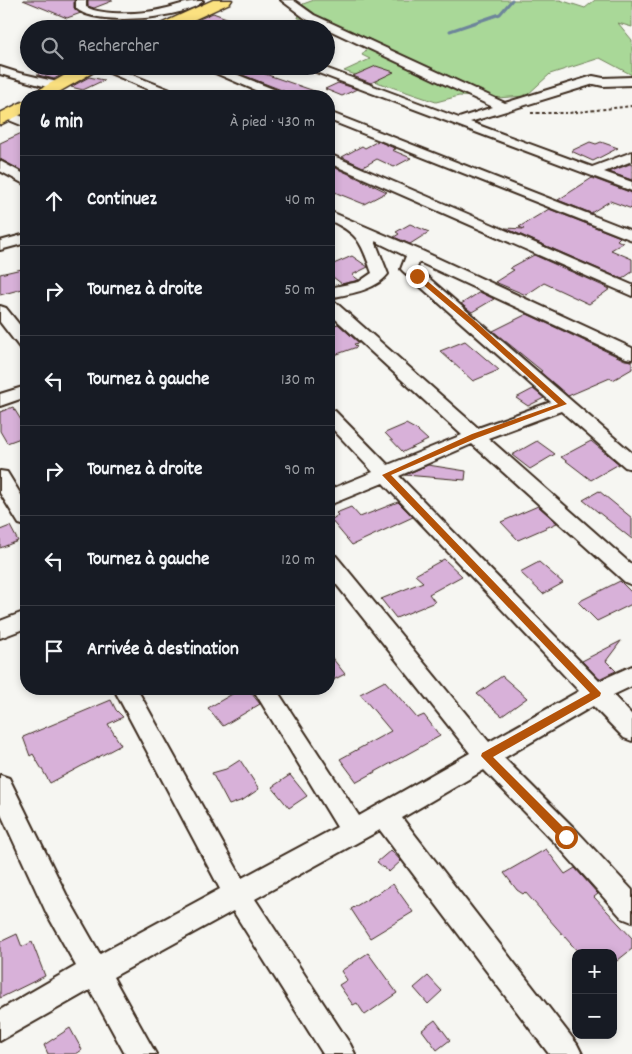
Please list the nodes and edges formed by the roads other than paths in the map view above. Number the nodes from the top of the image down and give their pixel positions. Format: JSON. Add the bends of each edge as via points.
{"nodes":[{"id":1,"x":81,"y":0,"type":"edge"},
{"id":2,"x":286,"y":0,"type":"edge"},
{"id":3,"x":192,"y":2,"type":"edge"},
{"id":4,"x":220,"y":2,"type":"edge"},
{"id":5,"x":139,"y":4,"type":"dead end"},
{"id":6,"x":180,"y":20,"type":"edge"},
{"id":7,"x":317,"y":20,"type":"edge"},
{"id":8,"x":335,"y":28,"type":"edge"},
{"id":9,"x":0,"y":70,"type":"edge"},
{"id":10,"x":80,"y":75,"type":"edge"},
{"id":11,"x":122,"y":75,"type":"edge"},
{"id":12,"x":228,"y":75,"type":"edge"},
{"id":13,"x":333,"y":75,"type":"edge"},
{"id":14,"x":632,"y":81,"type":"edge"},
{"id":15,"x":50,"y":90,"type":"edge"},
{"id":16,"x":57,"y":90,"type":"edge"},
{"id":17,"x":159,"y":90,"type":"edge"},
{"id":18,"x":265,"y":90,"type":"edge"},
{"id":19,"x":505,"y":106,"type":"junction"},
{"id":20,"x":20,"y":109,"type":"edge"},
{"id":21,"x":4,"y":118,"type":"edge"},
{"id":22,"x":335,"y":118,"type":"edge"},
{"id":23,"x":20,"y":122,"type":"edge"},
{"id":24,"x":458,"y":122,"type":"junction"},
{"id":25,"x":632,"y":156,"type":"edge"},
{"id":26,"x":335,"y":161,"type":"edge"},
{"id":27,"x":0,"y":165,"type":"edge"},
{"id":28,"x":592,"y":172,"type":"junction"},
{"id":29,"x":20,"y":177,"type":"edge"},
{"id":30,"x":632,"y":187,"type":"edge"},
{"id":31,"x":335,"y":218,"type":"edge"},
{"id":32,"x":356,"y":228,"type":"junction"},
{"id":33,"x":0,"y":230,"type":"edge"},
{"id":34,"x":632,"y":236,"type":"edge"},
{"id":35,"x":13,"y":242,"type":"edge"},
{"id":36,"x":415,"y":253,"type":"junction"},
{"id":37,"x":632,"y":291,"type":"edge"},
{"id":38,"x":335,"y":292,"type":"edge"},
{"id":39,"x":335,"y":310,"type":"edge"},
{"id":40,"x":0,"y":311,"type":"edge"},
{"id":41,"x":20,"y":336,"type":"edge"},
{"id":42,"x":632,"y":354,"type":"edge"},
{"id":43,"x":20,"y":393,"type":"edge"},
{"id":44,"x":0,"y":400,"type":"edge"},
{"id":45,"x":563,"y":404,"type":"junction"},
{"id":46,"x":335,"y":421,"type":"edge"},
{"id":47,"x":474,"y":436,"type":"junction"},
{"id":48,"x":632,"y":464,"type":"edge"},
{"id":49,"x":386,"y":475,"type":"junction"},
{"id":50,"x":0,"y":477,"type":"edge"},
{"id":51,"x":335,"y":496,"type":"edge"},
{"id":52,"x":20,"y":509,"type":"edge"},
{"id":53,"x":335,"y":568,"type":"edge"},
{"id":54,"x":632,"y":577,"type":"edge"},
{"id":55,"x":20,"y":622,"type":"edge"},
{"id":56,"x":0,"y":630,"type":"edge"},
{"id":57,"x":632,"y":675,"type":"edge"},
{"id":58,"x":596,"y":693,"type":"junction"},
{"id":59,"x":128,"y":695,"type":"edge"},
{"id":60,"x":268,"y":695,"type":"edge"},
{"id":61,"x":632,"y":731,"type":"edge"},
{"id":62,"x":486,"y":756,"type":"junction"},
{"id":63,"x":0,"y":786,"type":"edge"},
{"id":64,"x":384,"y":815,"type":"junction"},
{"id":65,"x":354,"y":831,"type":"junction"},
{"id":66,"x":237,"y":894,"type":"junction"},
{"id":67,"x":632,"y":908,"type":"edge"},
{"id":68,"x":94,"y":972,"type":"junction"},
{"id":69,"x":0,"y":1026,"type":"edge"},
{"id":70,"x":141,"y":1054,"type":"edge"},
{"id":71,"x":340,"y":1054,"type":"edge"},
{"id":72,"x":567,"y":1054,"type":"edge"}],
"edges":[{"from":1,"to":3,"type":"street","via":[[84,12],[98,15],[153,15]]},
{"from":2,"to":7,"type":"street"},
{"from":3,"to":4,"type":"street"},
{"from":3,"to":5,"type":"street","via":[[158,7]]},
{"from":4,"to":6,"type":"highway"},
{"from":8,"to":19,"type":"street"},
{"from":9,"to":15,"type":"street"},
{"from":10,"to":16,"type":"highway"},
{"from":11,"to":17,"type":"street"},
{"from":12,"to":18,"type":"street"},
{"from":13,"to":24,"type":"street"},
{"from":14,"to":19,"type":"street","via":[[593,80]]},
{"from":19,"to":24,"type":"street"},
{"from":20,"to":21,"type":"highway"},
{"from":21,"to":23,"type":"street"},
{"from":22,"to":34,"type":"street"},
{"from":24,"to":28,"type":"street"},
{"from":25,"to":28,"type":"street"},
{"from":26,"to":37,"type":"street"},
{"from":27,"to":29,"type":"street"},
{"from":28,"to":30,"type":"street"},
{"from":31,"to":32,"type":"street"},
{"from":32,"to":36,"type":"street"},
{"from":32,"to":38,"type":"street","via":[[369,244],[380,274],[364,285]]},
{"from":33,"to":35,"type":"street"},
{"from":36,"to":42,"type":"street"},
{"from":36,"to":45,"type":"street","via":[[409,268]]},
{"from":39,"to":47,"type":"street"},
{"from":40,"to":41,"type":"street"},
{"from":43,"to":44,"type":"street"},
{"from":45,"to":47,"type":"street"},
{"from":45,"to":48,"type":"street"},
{"from":46,"to":49,"type":"street"},
{"from":47,"to":49,"type":"street"},
{"from":47,"to":54,"type":"street"},
{"from":49,"to":51,"type":"street"},
{"from":49,"to":58,"type":"street"},
{"from":50,"to":52,"type":"street"},
{"from":53,"to":62,"type":"street"},
{"from":55,"to":56,"type":"street"},
{"from":57,"to":58,"type":"street"},
{"from":58,"to":61,"type":"street"},
{"from":58,"to":62,"type":"street"},
{"from":59,"to":66,"type":"street"},
{"from":60,"to":65,"type":"street"},
{"from":62,"to":64,"type":"street"},
{"from":62,"to":67,"type":"street"},
{"from":63,"to":68,"type":"street","via":[[57,905]]},
{"from":64,"to":65,"type":"street"},
{"from":64,"to":72,"type":"street"},
{"from":65,"to":66,"type":"street"},
{"from":66,"to":68,"type":"street"},
{"from":66,"to":71,"type":"street"},
{"from":68,"to":69,"type":"street"},
{"from":68,"to":70,"type":"street"}]}
